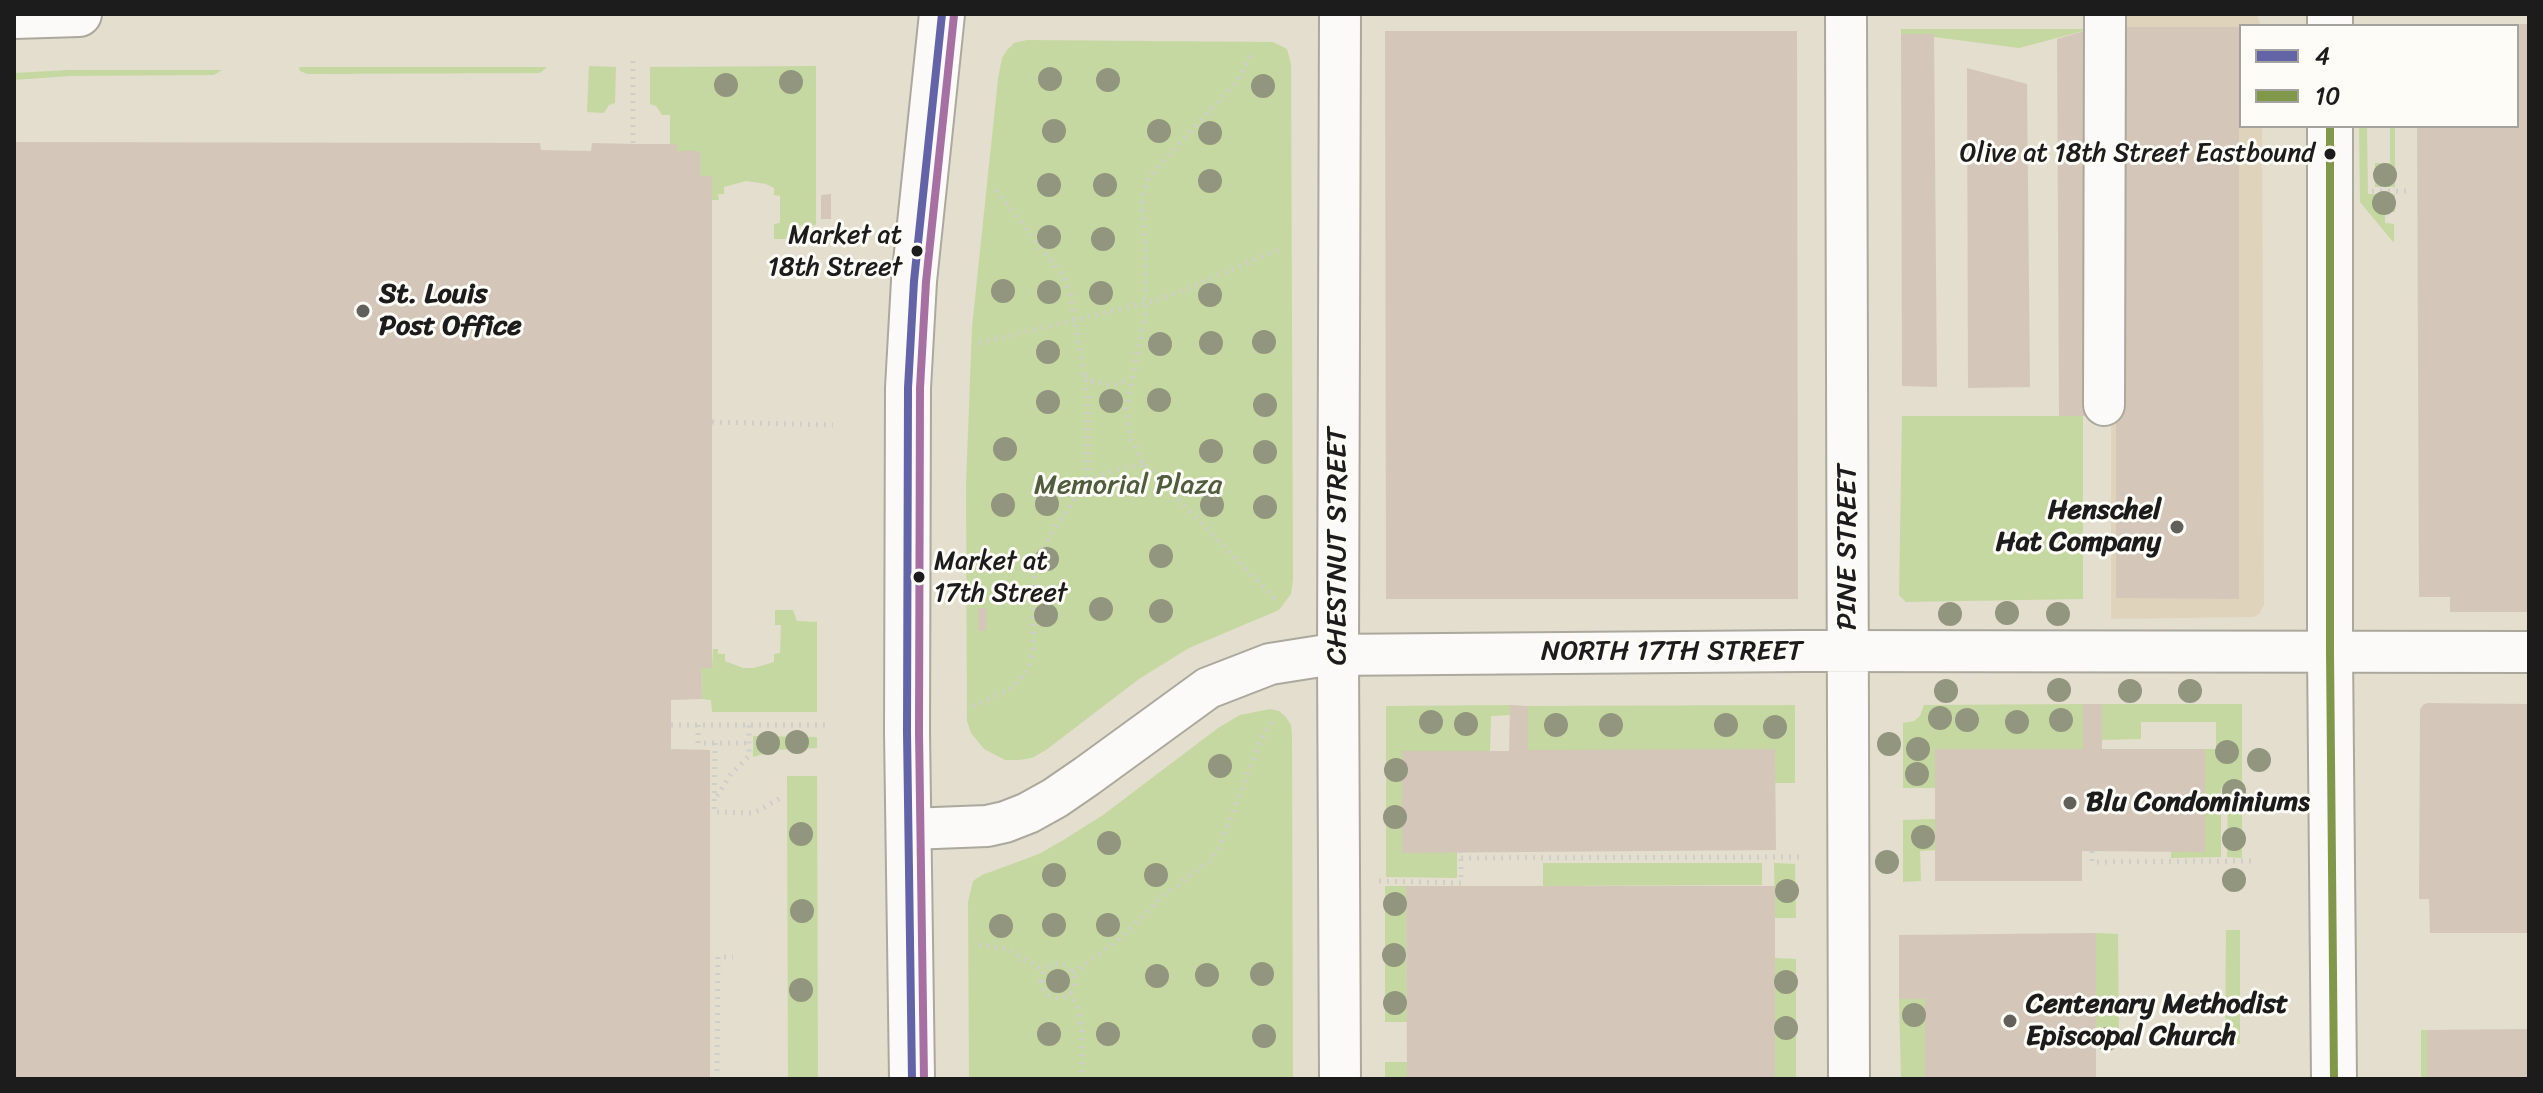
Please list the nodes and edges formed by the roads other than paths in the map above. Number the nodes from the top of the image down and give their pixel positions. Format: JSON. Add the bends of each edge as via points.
{"nodes":[{"id":1,"x":79,"y":14,"type":"edge"},
{"id":2,"x":942,"y":14,"type":"edge"},
{"id":3,"x":1340,"y":14,"type":"edge"},
{"id":4,"x":1846,"y":14,"type":"edge"},
{"id":5,"x":2105,"y":14,"type":"edge"},
{"id":6,"x":14,"y":16,"type":"edge"},
{"id":7,"x":2330,"y":128,"type":"edge"},
{"id":8,"x":2104,"y":405,"type":"dead end"},
{"id":9,"x":1848,"y":651,"type":"junction"},
{"id":10,"x":2330,"y":652,"type":"junction"},
{"id":11,"x":2529,"y":652,"type":"edge"},
{"id":12,"x":1338,"y":655,"type":"junction"},
{"id":13,"x":909,"y":829,"type":"junction"},
{"id":14,"x":912,"y":1079,"type":"edge"},
{"id":15,"x":1340,"y":1079,"type":"edge"},
{"id":16,"x":1849,"y":1079,"type":"edge"},
{"id":17,"x":2334,"y":1079,"type":"edge"}],
"edges":[{"from":1,"to":6,"type":"main road"},
{"from":2,"to":13,"type":"main road","via":[[908,388]]},
{"from":3,"to":12,"type":"street","name":"CHESTNUT STREET"},
{"from":4,"to":9,"type":"street","name":"PINE STREET"},
{"from":5,"to":8,"type":"street"},
{"from":7,"to":10,"type":"main road"},
{"from":9,"to":10,"type":"street","name":"NORTH 17TH STREET"},
{"from":9,"to":12,"type":"street","name":"NORTH 17TH STREET"},
{"from":9,"to":16,"type":"street","name":"PINE STREET"},
{"from":10,"to":11,"type":"street","name":"NORTH 17TH STREET"},
{"from":10,"to":17,"type":"main road"},
{"from":12,"to":13,"type":"street","name":"NORTH 17TH STREET","via":[[1270,664],[1208,688],[1028,813],[987,826]]},
{"from":12,"to":15,"type":"street","name":"CHESTNUT STREET"},
{"from":13,"to":14,"type":"main road"}]}
